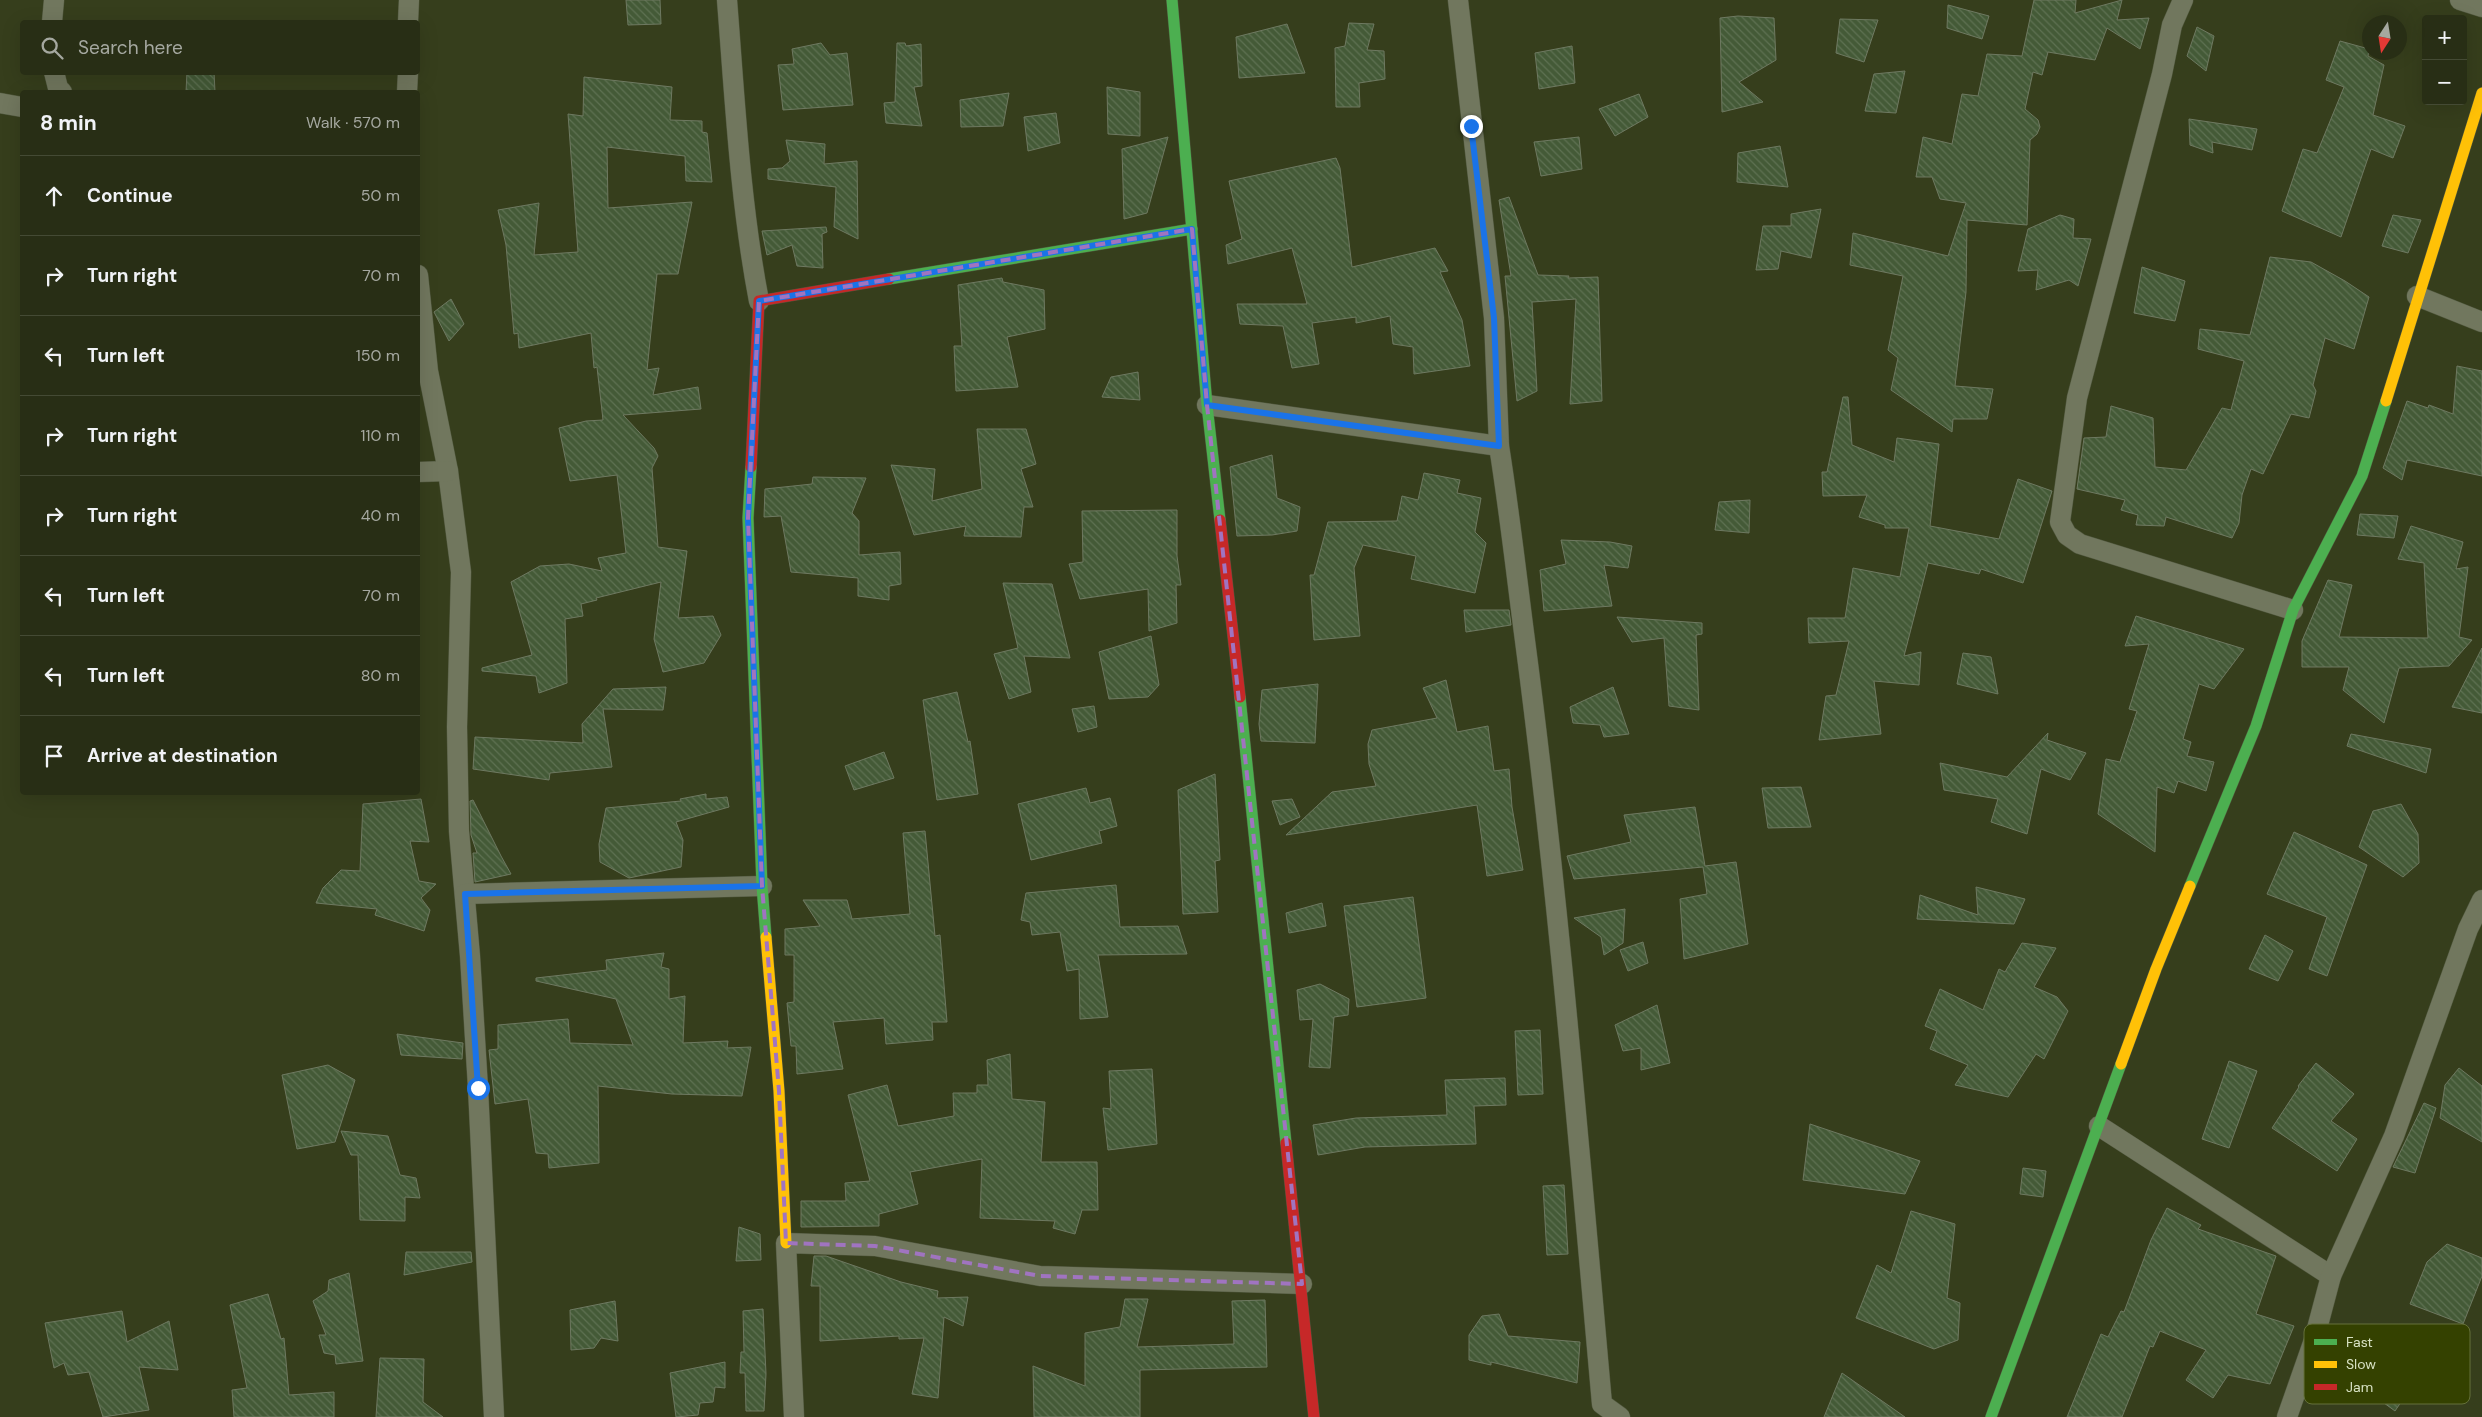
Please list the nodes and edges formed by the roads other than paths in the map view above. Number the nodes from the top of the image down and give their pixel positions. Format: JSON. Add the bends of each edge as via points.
{"nodes":[{"id":1,"x":54,"y":0,"type":"edge"},
{"id":2,"x":409,"y":0,"type":"edge"},
{"id":3,"x":727,"y":0,"type":"edge"},
{"id":4,"x":1172,"y":0,"type":"edge"},
{"id":5,"x":1458,"y":0,"type":"edge"},
{"id":6,"x":2182,"y":0,"type":"edge"},
{"id":7,"x":2460,"y":0,"type":"edge"},
{"id":8,"x":2482,"y":7,"type":"edge"},
{"id":9,"x":52,"y":20,"type":"edge"},
{"id":10,"x":408,"y":20,"type":"edge"},
{"id":11,"x":55,"y":75,"type":"edge"},
{"id":12,"x":408,"y":75,"type":"edge"},
{"id":13,"x":60,"y":90,"type":"edge"},
{"id":14,"x":407,"y":90,"type":"edge"},
{"id":15,"x":2482,"y":94,"type":"edge"},
{"id":16,"x":0,"y":103,"type":"edge"},
{"id":17,"x":20,"y":107,"type":"edge"},
{"id":18,"x":1192,"y":229,"type":"junction"},
{"id":19,"x":420,"y":294,"type":"edge"},
{"id":20,"x":2417,"y":296,"type":"junction"},
{"id":21,"x":759,"y":301,"type":"junction"},
{"id":22,"x":2482,"y":322,"type":"edge"},
{"id":23,"x":1207,"y":405,"type":"junction"},
{"id":24,"x":1499,"y":446,"type":"junction"},
{"id":25,"x":448,"y":471,"type":"junction"},
{"id":26,"x":420,"y":472,"type":"edge"},
{"id":27,"x":2293,"y":610,"type":"junction"},
{"id":28,"x":762,"y":886,"type":"junction"},
{"id":29,"x":465,"y":894,"type":"junction"},
{"id":30,"x":2482,"y":900,"type":"edge"},
{"id":31,"x":2099,"y":1126,"type":"junction"},
{"id":32,"x":786,"y":1243,"type":"junction"},
{"id":33,"x":2331,"y":1276,"type":"junction"},
{"id":34,"x":1302,"y":1284,"type":"junction"},
{"id":35,"x":2318,"y":1324,"type":"edge"},
{"id":36,"x":2304,"y":1369,"type":"edge"},
{"id":37,"x":494,"y":1417,"type":"edge"},
{"id":38,"x":794,"y":1417,"type":"edge"},
{"id":39,"x":1314,"y":1417,"type":"edge"},
{"id":40,"x":1620,"y":1417,"type":"edge"},
{"id":41,"x":1991,"y":1417,"type":"edge"},
{"id":42,"x":2287,"y":1417,"type":"edge"}],
"edges":[{"from":1,"to":9,"type":"street"},
{"from":2,"to":10,"type":"street"},
{"from":3,"to":21,"type":"street","via":[[738,145],[750,257]]},
{"from":4,"to":18,"type":"street"},
{"from":5,"to":24,"type":"street","via":[[1494,318]]},
{"from":6,"to":27,"type":"street","via":[[2172,25],[2077,398],[2060,522],[2067,535],[2080,544]]},
{"from":7,"to":8,"type":"street"},
{"from":11,"to":13,"type":"street"},
{"from":12,"to":14,"type":"street"},
{"from":15,"to":20,"type":"street"},
{"from":16,"to":17,"type":"street"},
{"from":18,"to":21,"type":"street"},
{"from":18,"to":23,"type":"street"},
{"from":19,"to":25,"type":"street","via":[[428,370]]},
{"from":20,"to":22,"type":"street"},
{"from":20,"to":27,"type":"street","via":[[2362,476]]},
{"from":21,"to":28,"type":"street","via":[[748,518]]},
{"from":23,"to":24,"type":"street"},
{"from":23,"to":34,"type":"street"},
{"from":24,"to":40,"type":"street","via":[[1540,753],[1572,1061],[1602,1404]]},
{"from":25,"to":26,"type":"street"},
{"from":25,"to":29,"type":"street","via":[[460,572],[459,831]]},
{"from":27,"to":31,"type":"street","via":[[2256,726],[2156,969]]},
{"from":28,"to":29,"type":"street"},
{"from":28,"to":32,"type":"street","via":[[779,1091]]},
{"from":29,"to":37,"type":"street"},
{"from":30,"to":33,"type":"street","via":[[2468,929],[2394,1136]]},
{"from":31,"to":33,"type":"street"},
{"from":31,"to":41,"type":"street"},
{"from":32,"to":34,"type":"street","via":[[875,1246],[1040,1276]]},
{"from":32,"to":38,"type":"street"},
{"from":33,"to":35,"type":"street"},
{"from":34,"to":39,"type":"street"},
{"from":36,"to":42,"type":"street"}]}
